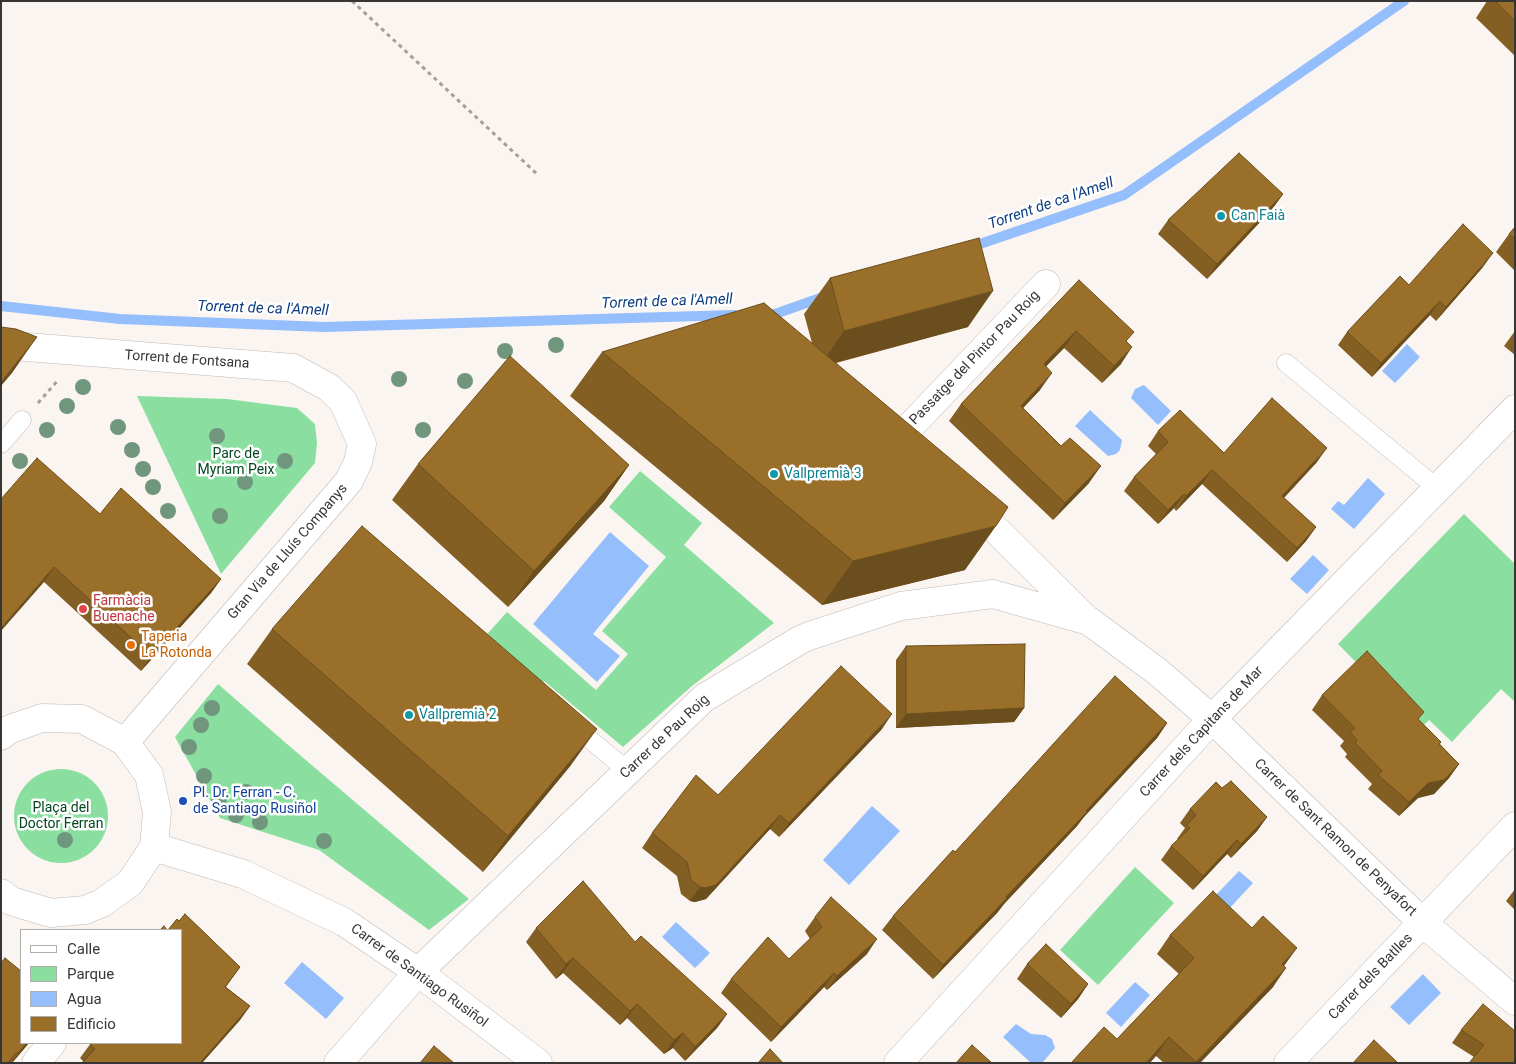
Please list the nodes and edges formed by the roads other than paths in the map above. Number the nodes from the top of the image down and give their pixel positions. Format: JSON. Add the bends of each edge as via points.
{"nodes":[{"id":1,"x":1046,"y":284,"type":"dead end"},
{"id":2,"x":1,"y":345,"type":"edge"},
{"id":3,"x":1286,"y":363,"type":"dead end"},
{"id":4,"x":1515,"y":408,"type":"edge"},
{"id":5,"x":352,"y":419,"type":"joint"},
{"id":6,"x":22,"y":420,"type":"road end"},
{"id":7,"x":1,"y":444,"type":"edge"},
{"id":8,"x":1437,"y":488,"type":"junction"},
{"id":9,"x":1089,"y":622,"type":"junction"},
{"id":10,"x":1158,"y":672,"type":"joint"},
{"id":11,"x":560,"y":715,"type":"edge"},
{"id":12,"x":1212,"y":719,"type":"junction"},
{"id":13,"x":1,"y":736,"type":"edge"},
{"id":14,"x":125,"y":742,"type":"junction"},
{"id":15,"x":628,"y":771,"type":"junction"},
{"id":16,"x":1515,"y":826,"type":"edge"},
{"id":17,"x":154,"y":848,"type":"junction"},
{"id":18,"x":2,"y":894,"type":"edge"},
{"id":19,"x":1423,"y":923,"type":"junction"},
{"id":20,"x":418,"y":972,"type":"junction"},
{"id":21,"x":1515,"y":1001,"type":"edge"},
{"id":22,"x":51,"y":1044,"type":"edge"},
{"id":23,"x":36,"y":1063,"type":"edge"},
{"id":24,"x":338,"y":1063,"type":"edge"},
{"id":25,"x":538,"y":1063,"type":"edge"},
{"id":26,"x":898,"y":1063,"type":"edge"},
{"id":27,"x":1288,"y":1063,"type":"edge"}],
"edges":[{"from":1,"to":9,"type":"street","name":"Passatge del Pintor Pau Roig","via":[[901,436]]},
{"from":2,"to":5,"type":"street","name":"Torrent de Fontsana","via":[[293,368],[328,387],[343,401]]},
{"from":3,"to":8,"type":"lane"},
{"from":4,"to":8,"type":"street","name":"Carrer dels Capitans de Mar"},
{"from":5,"to":14,"type":"street","name":"Gran Via de Lluís Companys","via":[[362,444],[349,481]]},
{"from":6,"to":7,"type":"lane"},
{"from":8,"to":12,"type":"street","name":"Carrer dels Capitans de Mar"},
{"from":9,"to":10,"type":"street","name":"Carrer de Pau Roig"},
{"from":9,"to":15,"type":"street","name":"Carrer de Pau Roig","via":[[992,594],[901,606],[800,640],[704,698]]},
{"from":10,"to":12,"type":"street","name":"Carrer de Sant Ramon de Penyafort"},
{"from":11,"to":15,"type":"lane"},
{"from":12,"to":19,"type":"street","name":"Carrer de Sant Ramon de Penyafort"},
{"from":12,"to":26,"type":"street","name":"Carrer dels Capitans de Mar"},
{"from":13,"to":14,"type":"street","via":[[10,729],[42,718],[82,719]]},
{"from":14,"to":17,"type":"street","via":[[149,775],[157,812]]},
{"from":15,"to":20,"type":"street","name":"Carrer de Pau Roig"},
{"from":16,"to":19,"type":"street","name":"Carrer dels Batlles"},
{"from":17,"to":18,"type":"street","via":[[130,883],[102,903],[84,910],[51,913],[11,901]]},
{"from":17,"to":20,"type":"street","name":"Carrer de Santiago Rusiñol","via":[[243,874],[344,922]]},
{"from":19,"to":21,"type":"street","name":"Carrer de Sant Ramon de Penyafort"},
{"from":19,"to":27,"type":"street","name":"Carrer dels Batlles"},
{"from":20,"to":24,"type":"street","name":"Carrer de Pau Roig"},
{"from":20,"to":25,"type":"street","name":"Carrer de Santiago Rusiñol"},
{"from":22,"to":23,"type":"street"}]}
